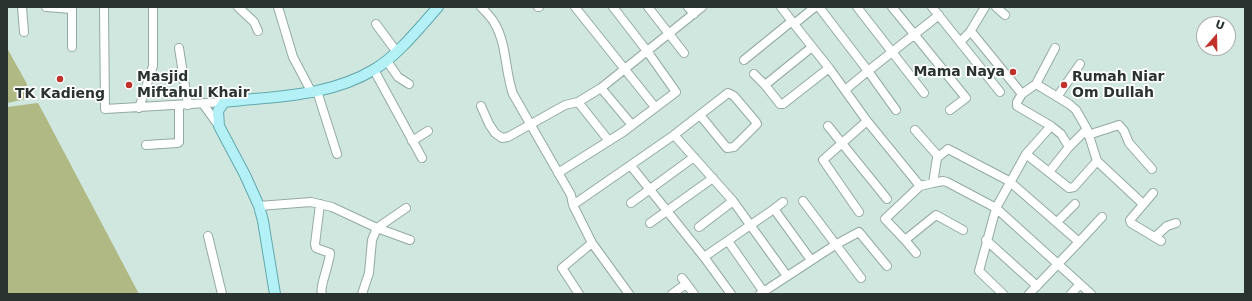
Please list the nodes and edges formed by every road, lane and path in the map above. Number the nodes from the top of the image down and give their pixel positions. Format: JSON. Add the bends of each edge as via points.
{"nodes":[{"id":1,"x":22,"y":7,"type":"edge"},
{"id":2,"x":46,"y":7,"type":"edge"},
{"id":3,"x":104,"y":7,"type":"edge"},
{"id":4,"x":153,"y":7,"type":"edge"},
{"id":5,"x":238,"y":7,"type":"edge"},
{"id":6,"x":278,"y":7,"type":"edge"},
{"id":7,"x":438,"y":7,"type":"edge"},
{"id":8,"x":481,"y":7,"type":"edge"},
{"id":9,"x":575,"y":7,"type":"edge"},
{"id":10,"x":613,"y":7,"type":"edge"},
{"id":11,"x":648,"y":7,"type":"edge"},
{"id":12,"x":781,"y":7,"type":"edge"},
{"id":13,"x":815,"y":7,"type":"edge"},
{"id":14,"x":819,"y":7,"type":"edge"},
{"id":15,"x":857,"y":7,"type":"edge"},
{"id":16,"x":892,"y":7,"type":"edge"},
{"id":17,"x":932,"y":7,"type":"edge"},
{"id":18,"x":985,"y":7,"type":"edge"},
{"id":19,"x":996,"y":7,"type":"edge"},
{"id":20,"x":72,"y":8,"type":"edge"},
{"id":21,"x":696,"y":9,"type":"edge"},
{"id":22,"x":939,"y":15,"type":"junction"},
{"id":23,"x":1005,"y":15,"type":"dead end"},
{"id":24,"x":793,"y":23,"type":"junction"},
{"id":25,"x":376,"y":24,"type":"dead end"},
{"id":26,"x":258,"y":31,"type":"dead end"},
{"id":27,"x":24,"y":32,"type":"dead end"},
{"id":28,"x":970,"y":32,"type":"junction"},
{"id":29,"x":669,"y":34,"type":"junction"},
{"id":30,"x":914,"y":34,"type":"junction"},
{"id":31,"x":961,"y":41,"type":"junction"},
{"id":32,"x":72,"y":47,"type":"dead end"},
{"id":33,"x":812,"y":47,"type":"junction"},
{"id":34,"x":179,"y":48,"type":"dead end"},
{"id":35,"x":1055,"y":48,"type":"dead end"},
{"id":36,"x":396,"y":51,"type":"junction"},
{"id":37,"x":648,"y":51,"type":"junction"},
{"id":38,"x":893,"y":52,"type":"junction"},
{"id":39,"x":684,"y":53,"type":"dead end"},
{"id":40,"x":744,"y":60,"type":"dead end"},
{"id":41,"x":387,"y":61,"type":"junction"},
{"id":42,"x":1080,"y":64,"type":"dead end"},
{"id":43,"x":829,"y":68,"type":"junction"},
{"id":44,"x":625,"y":69,"type":"junction"},
{"id":45,"x":374,"y":70,"type":"junction"},
{"id":46,"x":868,"y":71,"type":"junction"},
{"id":47,"x":754,"y":74,"type":"dead end"},
{"id":48,"x":409,"y":84,"type":"dead end"},
{"id":49,"x":1036,"y":84,"type":"junction"},
{"id":50,"x":765,"y":85,"type":"junction"},
{"id":51,"x":601,"y":88,"type":"junction"},
{"id":52,"x":844,"y":90,"type":"junction"},
{"id":53,"x":315,"y":92,"type":"junction"},
{"id":54,"x":1000,"y":92,"type":"dead end"},
{"id":55,"x":924,"y":93,"type":"dead end"},
{"id":56,"x":1022,"y":94,"type":"junction"},
{"id":57,"x":1057,"y":97,"type":"junction"},
{"id":58,"x":224,"y":102,"type":"junction"},
{"id":59,"x":578,"y":102,"type":"junction"},
{"id":60,"x":203,"y":104,"type":"junction"},
{"id":61,"x":188,"y":105,"type":"junction"},
{"id":62,"x":179,"y":106,"type":"junction"},
{"id":63,"x":481,"y":106,"type":"dead end"},
{"id":64,"x":655,"y":107,"type":"junction"},
{"id":65,"x":139,"y":108,"type":"junction"},
{"id":66,"x":896,"y":110,"type":"dead end"},
{"id":67,"x":950,"y":110,"type":"dead end"},
{"id":68,"x":700,"y":115,"type":"junction"},
{"id":69,"x":866,"y":121,"type":"junction"},
{"id":70,"x":632,"y":125,"type":"junction"},
{"id":71,"x":219,"y":126,"type":"junction"},
{"id":72,"x":530,"y":126,"type":"junction"},
{"id":73,"x":828,"y":126,"type":"dead end"},
{"id":74,"x":1051,"y":126,"type":"junction"},
{"id":75,"x":915,"y":130,"type":"dead end"},
{"id":76,"x":428,"y":131,"type":"dead end"},
{"id":77,"x":1087,"y":132,"type":"junction"},
{"id":78,"x":674,"y":135,"type":"junction"},
{"id":79,"x":412,"y":141,"type":"junction"},
{"id":80,"x":609,"y":141,"type":"junction"},
{"id":81,"x":842,"y":142,"type":"junction"},
{"id":82,"x":146,"y":145,"type":"dead end"},
{"id":83,"x":1069,"y":147,"type":"junction"},
{"id":84,"x":337,"y":154,"type":"dead end"},
{"id":85,"x":1026,"y":154,"type":"junction"},
{"id":86,"x":938,"y":156,"type":"junction"},
{"id":87,"x":694,"y":157,"type":"junction"},
{"id":88,"x":422,"y":158,"type":"dead end"},
{"id":89,"x":1097,"y":160,"type":"junction"},
{"id":90,"x":631,"y":166,"type":"junction"},
{"id":91,"x":1152,"y":169,"type":"dead end"},
{"id":92,"x":1049,"y":172,"type":"junction"},
{"id":93,"x":558,"y":173,"type":"junction"},
{"id":94,"x":714,"y":178,"type":"junction"},
{"id":95,"x":1009,"y":182,"type":"junction"},
{"id":96,"x":934,"y":183,"type":"junction"},
{"id":97,"x":920,"y":186,"type":"junction"},
{"id":98,"x":650,"y":190,"type":"junction"},
{"id":99,"x":1153,"y":193,"type":"dead end"},
{"id":100,"x":887,"y":199,"type":"dead end"},
{"id":101,"x":733,"y":201,"type":"junction"},
{"id":102,"x":803,"y":201,"type":"dead end"},
{"id":103,"x":783,"y":202,"type":"dead end"},
{"id":104,"x":631,"y":203,"type":"dead end"},
{"id":105,"x":320,"y":204,"type":"junction"},
{"id":106,"x":1075,"y":204,"type":"dead end"},
{"id":107,"x":1143,"y":204,"type":"junction"},
{"id":108,"x":573,"y":205,"type":"junction"},
{"id":109,"x":259,"y":206,"type":"junction"},
{"id":110,"x":406,"y":208,"type":"dead end"},
{"id":111,"x":996,"y":208,"type":"junction"},
{"id":112,"x":774,"y":209,"type":"junction"},
{"id":113,"x":666,"y":211,"type":"junction"},
{"id":114,"x":859,"y":212,"type":"dead end"},
{"id":115,"x":1102,"y":217,"type":"dead end"},
{"id":116,"x":1057,"y":222,"type":"junction"},
{"id":117,"x":1176,"y":222,"type":"dead end"},
{"id":118,"x":650,"y":223,"type":"dead end"},
{"id":119,"x":751,"y":225,"type":"junction"},
{"id":120,"x":699,"y":227,"type":"dead end"},
{"id":121,"x":377,"y":228,"type":"junction"},
{"id":122,"x":963,"y":230,"type":"dead end"},
{"id":123,"x":208,"y":236,"type":"dead end"},
{"id":124,"x":410,"y":240,"type":"dead end"},
{"id":125,"x":905,"y":240,"type":"junction"},
{"id":126,"x":986,"y":240,"type":"junction"},
{"id":127,"x":728,"y":241,"type":"junction"},
{"id":128,"x":1079,"y":242,"type":"junction"},
{"id":129,"x":592,"y":243,"type":"junction"},
{"id":130,"x":835,"y":245,"type":"junction"},
{"id":131,"x":916,"y":253,"type":"dead end"},
{"id":132,"x":704,"y":257,"type":"junction"},
{"id":133,"x":811,"y":260,"type":"junction"},
{"id":134,"x":1058,"y":263,"type":"junction"},
{"id":135,"x":886,"y":266,"type":"dead end"},
{"id":136,"x":787,"y":276,"type":"junction"},
{"id":137,"x":861,"y":278,"type":"dead end"},
{"id":138,"x":1080,"y":284,"type":"junction"},
{"id":139,"x":1037,"y":286,"type":"junction"},
{"id":140,"x":762,"y":293,"type":"edge"},
{"id":141,"x":222,"y":294,"type":"edge"},
{"id":142,"x":275,"y":294,"type":"edge"},
{"id":143,"x":322,"y":294,"type":"edge"},
{"id":144,"x":362,"y":294,"type":"edge"},
{"id":145,"x":579,"y":294,"type":"edge"},
{"id":146,"x":629,"y":294,"type":"edge"},
{"id":147,"x":672,"y":294,"type":"edge"},
{"id":148,"x":694,"y":294,"type":"edge"},
{"id":149,"x":731,"y":294,"type":"edge"},
{"id":150,"x":1003,"y":294,"type":"edge"},
{"id":151,"x":1029,"y":294,"type":"edge"},
{"id":152,"x":1071,"y":294,"type":"edge"},
{"id":153,"x":1091,"y":294,"type":"edge"}],
"edges":[{"from":1,"to":27,"type":"street"},
{"from":2,"to":20,"type":"street"},
{"from":3,"to":65,"type":"street","via":[[105,109]]},
{"from":4,"to":65,"type":"street","via":[[153,66]]},
{"from":5,"to":26,"type":"street","via":[[254,22]]},
{"from":6,"to":53,"type":"street","via":[[293,57]]},
{"from":7,"to":36,"type":"main road"},
{"from":8,"to":72,"type":"street","via":[[495,24],[507,78]]},
{"from":9,"to":44,"type":"street"},
{"from":10,"to":37,"type":"street"},
{"from":11,"to":29,"type":"street"},
{"from":12,"to":24,"type":"street"},
{"from":13,"to":24,"type":"street"},
{"from":14,"to":46,"type":"street"},
{"from":15,"to":38,"type":"street"},
{"from":16,"to":30,"type":"street"},
{"from":17,"to":22,"type":"street"},
{"from":18,"to":28,"type":"street"},
{"from":19,"to":23,"type":"street"},
{"from":20,"to":32,"type":"street"},
{"from":21,"to":29,"type":"street"},
{"from":22,"to":30,"type":"street"},
{"from":22,"to":31,"type":"street"},
{"from":24,"to":33,"type":"street"},
{"from":24,"to":40,"type":"street"},
{"from":25,"to":36,"type":"street"},
{"from":28,"to":31,"type":"street"},
{"from":28,"to":56,"type":"street","via":[[977,37]]},
{"from":29,"to":37,"type":"street"},
{"from":29,"to":39,"type":"street"},
{"from":30,"to":38,"type":"street"},
{"from":30,"to":67,"type":"street","via":[[966,98]]},
{"from":31,"to":54,"type":"street"},
{"from":33,"to":43,"type":"street"},
{"from":33,"to":50,"type":"street"},
{"from":34,"to":61,"type":"street"},
{"from":35,"to":49,"type":"street"},
{"from":36,"to":41,"type":"main road"},
{"from":37,"to":44,"type":"street"},
{"from":37,"to":64,"type":"street","via":[[676,90]]},
{"from":38,"to":46,"type":"street"},
{"from":38,"to":55,"type":"street"},
{"from":41,"to":45,"type":"main road"},
{"from":41,"to":48,"type":"street","via":[[398,77]]},
{"from":42,"to":57,"type":"street"},
{"from":43,"to":50,"type":"street","via":[[783,104],[780,104]]},
{"from":43,"to":52,"type":"street"},
{"from":44,"to":51,"type":"street"},
{"from":44,"to":64,"type":"street"},
{"from":45,"to":53,"type":"main road"},
{"from":45,"to":79,"type":"street"},
{"from":46,"to":52,"type":"street"},
{"from":46,"to":66,"type":"street"},
{"from":47,"to":50,"type":"street"},
{"from":49,"to":56,"type":"street"},
{"from":49,"to":57,"type":"street"},
{"from":51,"to":59,"type":"street"},
{"from":51,"to":70,"type":"street"},
{"from":52,"to":69,"type":"street"},
{"from":53,"to":58,"type":"main road"},
{"from":53,"to":84,"type":"street"},
{"from":56,"to":74,"type":"street","via":[[1017,106]]},
{"from":57,"to":77,"type":"street","via":[[1076,110]]},
{"from":58,"to":60,"type":"street"},
{"from":58,"to":71,"type":"main road","via":[[218,111]]},
{"from":59,"to":72,"type":"street","via":[[565,105]]},
{"from":59,"to":80,"type":"street"},
{"from":60,"to":61,"type":"street"},
{"from":60,"to":71,"type":"street"},
{"from":61,"to":62,"type":"street"},
{"from":62,"to":65,"type":"street"},
{"from":62,"to":82,"type":"street","via":[[179,142]]},
{"from":63,"to":72,"type":"street","via":[[489,124],[502,138]]},
{"from":64,"to":70,"type":"street"},
{"from":68,"to":68,"type":"street","via":[[730,93],[757,124],[734,147],[727,148]]},
{"from":68,"to":78,"type":"street"},
{"from":69,"to":81,"type":"street"},
{"from":69,"to":97,"type":"street"},
{"from":70,"to":80,"type":"street"},
{"from":71,"to":109,"type":"main road"},
{"from":72,"to":93,"type":"street"},
{"from":73,"to":81,"type":"street"},
{"from":74,"to":83,"type":"street","via":[[1061,134]]},
{"from":74,"to":85,"type":"street"},
{"from":75,"to":86,"type":"street"},
{"from":76,"to":79,"type":"street"},
{"from":77,"to":83,"type":"street"},
{"from":77,"to":89,"type":"street"},
{"from":77,"to":91,"type":"street","via":[[1119,125],[1129,142]]},
{"from":78,"to":87,"type":"street"},
{"from":78,"to":90,"type":"street"},
{"from":79,"to":88,"type":"street"},
{"from":80,"to":93,"type":"street"},
{"from":81,"to":100,"type":"street"},
{"from":81,"to":114,"type":"street","via":[[823,159],[823,162]]},
{"from":83,"to":92,"type":"street"},
{"from":85,"to":92,"type":"street"},
{"from":85,"to":95,"type":"street"},
{"from":86,"to":95,"type":"street","via":[[946,150],[952,150]]},
{"from":86,"to":96,"type":"street","via":[[934,169]]},
{"from":87,"to":94,"type":"street"},
{"from":87,"to":98,"type":"street"},
{"from":89,"to":92,"type":"street","via":[[1071,188]]},
{"from":89,"to":107,"type":"street"},
{"from":90,"to":98,"type":"street"},
{"from":90,"to":108,"type":"street"},
{"from":93,"to":108,"type":"street","via":[[571,195]]},
{"from":94,"to":101,"type":"street"},
{"from":94,"to":113,"type":"street"},
{"from":95,"to":111,"type":"street"},
{"from":95,"to":116,"type":"street"},
{"from":96,"to":97,"type":"street"},
{"from":96,"to":111,"type":"street","via":[[947,182]]},
{"from":97,"to":125,"type":"street","via":[[885,219]]},
{"from":98,"to":104,"type":"street"},
{"from":98,"to":113,"type":"street"},
{"from":99,"to":107,"type":"street"},
{"from":101,"to":119,"type":"street"},
{"from":101,"to":120,"type":"street"},
{"from":102,"to":130,"type":"street"},
{"from":103,"to":112,"type":"street"},
{"from":105,"to":109,"type":"street","via":[[304,202]]},
{"from":105,"to":121,"type":"street"},
{"from":105,"to":143,"type":"street","via":[[315,244],[316,248],[330,253],[328,269],[320,290]]},
{"from":106,"to":116,"type":"street"},
{"from":107,"to":117,"type":"street","via":[[1130,220],[1131,223],[1158,239],[1167,226]]},
{"from":108,"to":129,"type":"street"},
{"from":109,"to":142,"type":"main road"},
{"from":110,"to":121,"type":"street"},
{"from":111,"to":126,"type":"street"},
{"from":111,"to":134,"type":"street"},
{"from":112,"to":119,"type":"street"},
{"from":112,"to":133,"type":"street"},
{"from":113,"to":118,"type":"street"},
{"from":113,"to":132,"type":"street"},
{"from":115,"to":128,"type":"street"},
{"from":116,"to":128,"type":"street"},
{"from":119,"to":127,"type":"street"},
{"from":119,"to":136,"type":"street"},
{"from":121,"to":124,"type":"street"},
{"from":121,"to":144,"type":"street","via":[[372,240],[369,273]]},
{"from":122,"to":125,"type":"street","via":[[934,215]]},
{"from":123,"to":141,"type":"street"},
{"from":125,"to":131,"type":"street"},
{"from":126,"to":139,"type":"street"},
{"from":126,"to":150,"type":"street","via":[[979,273]]},
{"from":127,"to":132,"type":"street"},
{"from":127,"to":140,"type":"street"},
{"from":128,"to":134,"type":"street"},
{"from":129,"to":145,"type":"street","via":[[562,267]]},
{"from":129,"to":146,"type":"street"},
{"from":130,"to":133,"type":"street"},
{"from":130,"to":135,"type":"street","via":[[859,232]]},
{"from":130,"to":137,"type":"street"},
{"from":132,"to":149,"type":"street"},
{"from":133,"to":136,"type":"street"},
{"from":134,"to":138,"type":"street"},
{"from":134,"to":139,"type":"street"},
{"from":136,"to":140,"type":"street"},
{"from":138,"to":152,"type":"street"},
{"from":138,"to":153,"type":"street"},
{"from":139,"to":151,"type":"street"},
{"from":147,"to":148,"type":"street","via":[[684,281]]}]}
